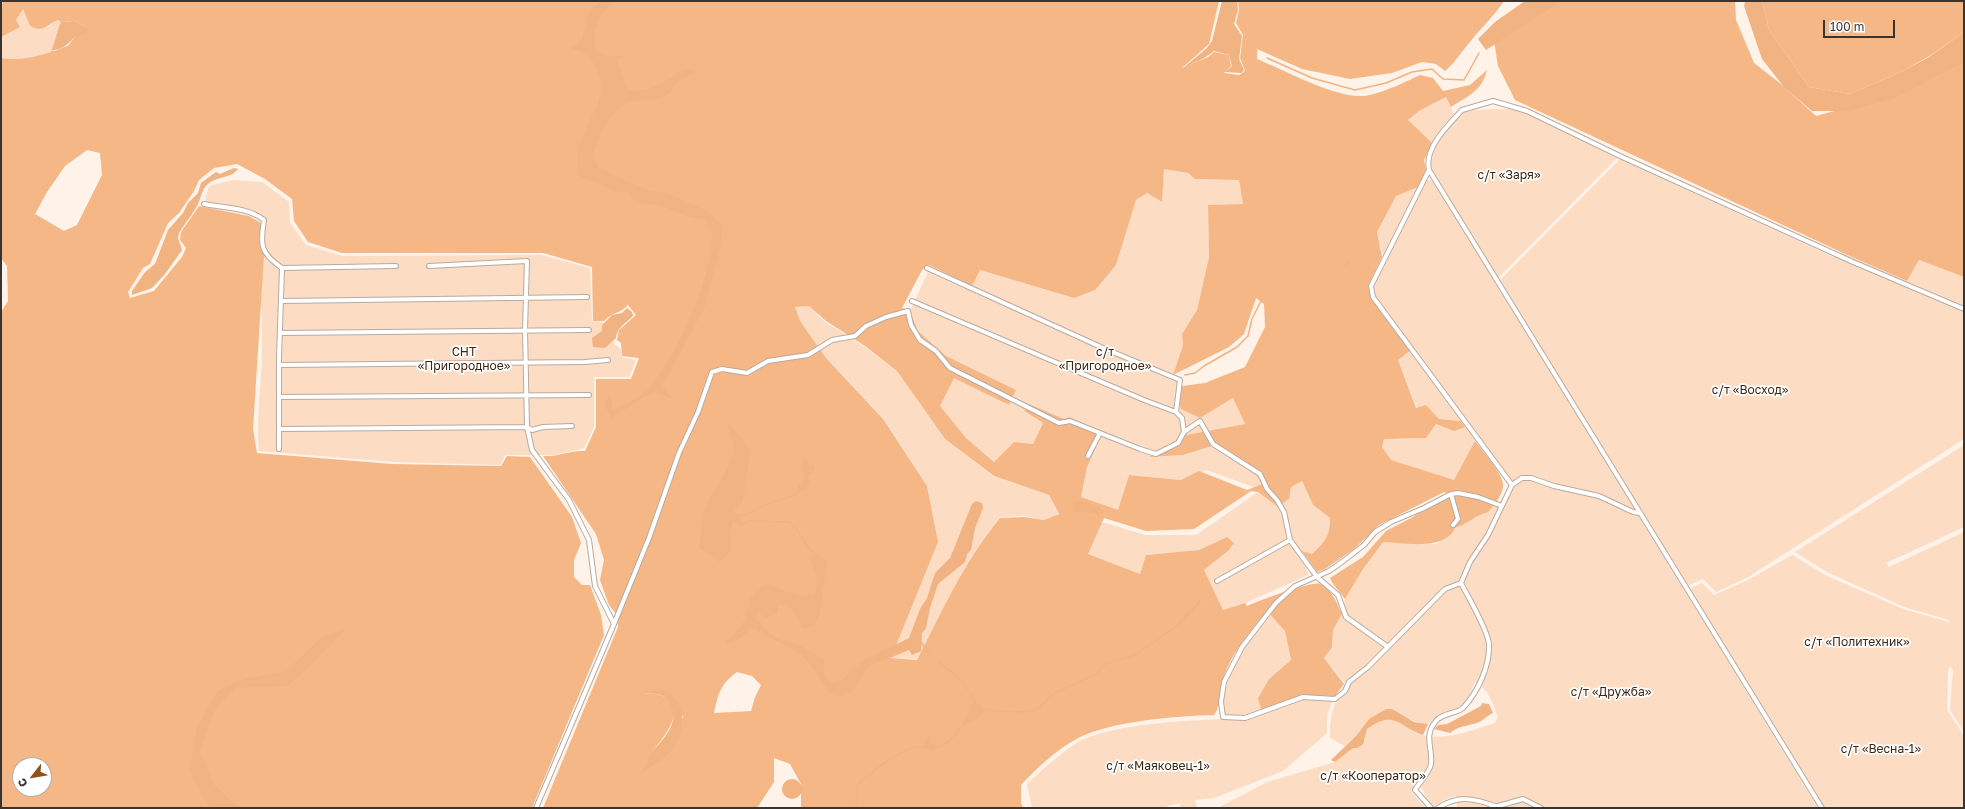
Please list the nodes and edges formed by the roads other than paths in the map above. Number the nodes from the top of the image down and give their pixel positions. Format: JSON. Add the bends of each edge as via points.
{"nodes":[{"id":1,"x":1429,"y":170,"type":"junction"},
{"id":2,"x":204,"y":204,"type":"dead end"},
{"id":3,"x":396,"y":266,"type":"dead end"},
{"id":4,"x":429,"y":266,"type":"dead end"},
{"id":5,"x":282,"y":268,"type":"junction"},
{"id":6,"x":927,"y":268,"type":"dead end"},
{"id":7,"x":587,"y":297,"type":"dead end"},
{"id":8,"x":525,"y":298,"type":"junction"},
{"id":9,"x":281,"y":301,"type":"junction"},
{"id":10,"x":912,"y":301,"type":"dead end"},
{"id":11,"x":1964,"y":309,"type":"edge"},
{"id":12,"x":525,"y":330,"type":"junction"},
{"id":13,"x":589,"y":330,"type":"dead end"},
{"id":14,"x":280,"y":333,"type":"junction"},
{"id":15,"x":608,"y":360,"type":"dead end"},
{"id":16,"x":526,"y":363,"type":"junction"},
{"id":17,"x":280,"y":365,"type":"junction"},
{"id":18,"x":526,"y":394,"type":"junction"},
{"id":19,"x":589,"y":395,"type":"dead end"},
{"id":20,"x":280,"y":397,"type":"junction"},
{"id":21,"x":1176,"y":412,"type":"junction"},
{"id":22,"x":572,"y":426,"type":"dead end"},
{"id":23,"x":527,"y":427,"type":"junction"},
{"id":24,"x":279,"y":429,"type":"junction"},
{"id":25,"x":1184,"y":432,"type":"junction"},
{"id":26,"x":1100,"y":433,"type":"junction"},
{"id":27,"x":279,"y":449,"type":"dead end"},
{"id":28,"x":1088,"y":456,"type":"dead end"},
{"id":29,"x":1512,"y":485,"type":"junction"},
{"id":30,"x":1451,"y":494,"type":"junction"},
{"id":31,"x":1502,"y":506,"type":"junction"},
{"id":32,"x":1639,"y":513,"type":"junction"},
{"id":33,"x":1453,"y":525,"type":"dead end"},
{"id":34,"x":1290,"y":540,"type":"junction"},
{"id":35,"x":1317,"y":577,"type":"junction"},
{"id":36,"x":1217,"y":581,"type":"dead end"},
{"id":37,"x":1461,"y":583,"type":"junction"},
{"id":38,"x":614,"y":624,"type":"junction"},
{"id":39,"x":1388,"y":647,"type":"junction"},
{"id":40,"x":1493,"y":807,"type":"edge"},
{"id":41,"x":536,"y":808,"type":"edge"},
{"id":42,"x":1431,"y":808,"type":"edge"},
{"id":43,"x":1438,"y":808,"type":"edge"},
{"id":44,"x":1541,"y":808,"type":"edge"},
{"id":45,"x":1822,"y":808,"type":"edge"}],
"edges":[{"from":1,"to":11,"type":"street","via":[[1433,144],[1462,110],[1494,101],[1527,111],[1853,262]]},
{"from":1,"to":29,"type":"street","via":[[1371,286],[1373,297]]},
{"from":1,"to":32,"type":"street"},
{"from":2,"to":5,"type":"street","via":[[240,209],[264,220],[260,241],[270,260]]},
{"from":3,"to":5,"type":"street"},
{"from":4,"to":8,"type":"street","via":[[527,260]]},
{"from":5,"to":9,"type":"street"},
{"from":6,"to":21,"type":"street","via":[[1102,348],[1180,380]]},
{"from":7,"to":8,"type":"street"},
{"from":8,"to":9,"type":"street"},
{"from":8,"to":12,"type":"street"},
{"from":9,"to":14,"type":"street"},
{"from":10,"to":21,"type":"street"},
{"from":12,"to":13,"type":"street"},
{"from":12,"to":14,"type":"street"},
{"from":12,"to":16,"type":"street"},
{"from":14,"to":17,"type":"street"},
{"from":15,"to":16,"type":"street"},
{"from":16,"to":17,"type":"street"},
{"from":16,"to":18,"type":"street"},
{"from":17,"to":20,"type":"street"},
{"from":18,"to":19,"type":"street"},
{"from":18,"to":20,"type":"street"},
{"from":18,"to":23,"type":"street"},
{"from":20,"to":24,"type":"street"},
{"from":21,"to":25,"type":"street","via":[[1182,418]]},
{"from":22,"to":23,"type":"street","via":[[532,430]]},
{"from":23,"to":24,"type":"street"},
{"from":23,"to":38,"type":"street","via":[[532,450],[569,500],[588,540],[595,586]]},
{"from":24,"to":27,"type":"street"},
{"from":25,"to":26,"type":"street","via":[[1178,442],[1156,454]]},
{"from":25,"to":34,"type":"street","via":[[1200,421],[1213,444],[1260,474],[1267,489],[1278,500],[1284,512]]},
{"from":26,"to":28,"type":"street"},
{"from":26,"to":38,"type":"street","via":[[1070,421],[1059,423],[950,368],[936,351],[920,340],[911,325],[908,311],[866,326],[855,336],[832,340],[808,355],[768,361],[747,373],[722,369],[712,372]]},
{"from":29,"to":31,"type":"street"},
{"from":29,"to":32,"type":"street","via":[[1522,478],[1531,478],[1599,496]]},
{"from":30,"to":31,"type":"street","via":[[1478,497]]},
{"from":30,"to":33,"type":"street","via":[[1458,519]]},
{"from":30,"to":35,"type":"street","via":[[1391,522],[1375,532],[1364,545],[1342,562]]},
{"from":31,"to":37,"type":"street"},
{"from":32,"to":45,"type":"street"},
{"from":34,"to":35,"type":"street"},
{"from":34,"to":36,"type":"street"},
{"from":35,"to":39,"type":"street","via":[[1338,596],[1346,617]]},
{"from":35,"to":39,"type":"street","via":[[1295,586],[1276,603],[1242,647],[1224,682],[1221,702],[1223,717],[1245,718],[1303,697],[1335,699],[1349,682]]},
{"from":37,"to":39,"type":"street","via":[[1445,589]]},
{"from":37,"to":42,"type":"street","via":[[1489,643],[1487,665],[1470,700],[1462,709],[1437,719],[1429,733],[1431,765],[1415,790]]},
{"from":38,"to":41,"type":"street"},
{"from":40,"to":43,"type":"street","via":[[1481,800],[1462,798]]},
{"from":40,"to":44,"type":"street","via":[[1523,799]]}]}
